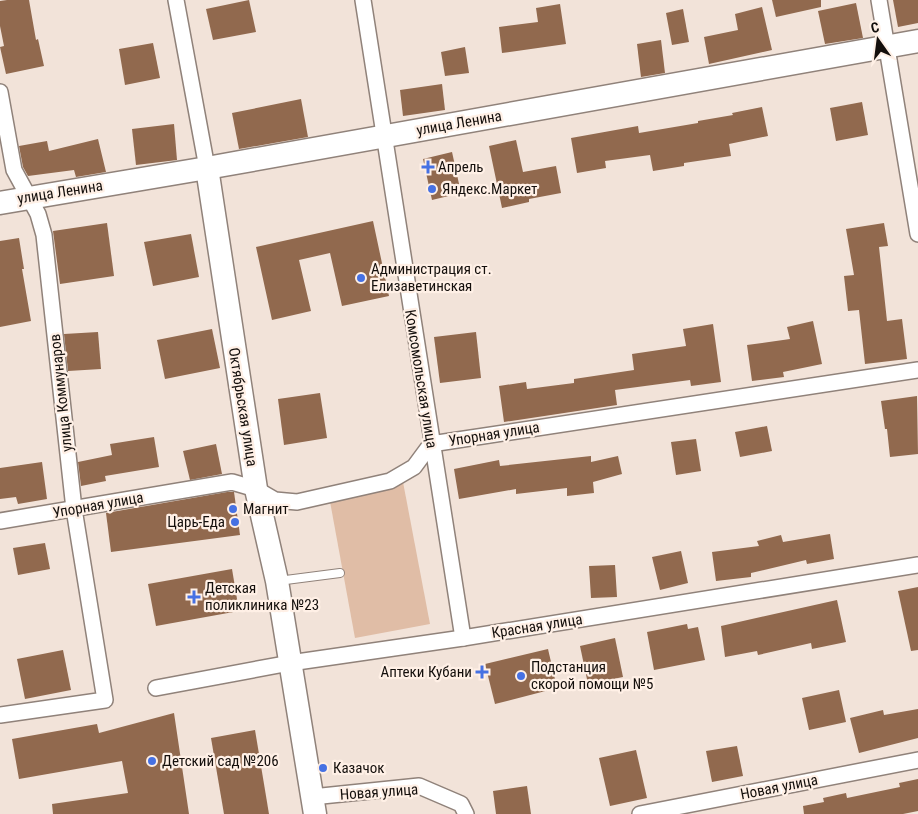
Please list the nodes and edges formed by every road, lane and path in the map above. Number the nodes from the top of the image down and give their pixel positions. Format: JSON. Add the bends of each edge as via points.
{"nodes":[{"id":1,"x":176,"y":0,"type":"edge"},
{"id":2,"x":363,"y":0,"type":"edge"},
{"id":3,"x":879,"y":0,"type":"edge"},
{"id":4,"x":918,"y":41,"type":"edge"},
{"id":5,"x":886,"y":47,"type":"junction"},
{"id":6,"x":0,"y":92,"type":"edge"},
{"id":7,"x":383,"y":136,"type":"junction"},
{"id":8,"x":207,"y":168,"type":"junction"},
{"id":9,"x":28,"y":198,"type":"junction"},
{"id":10,"x":0,"y":202,"type":"edge"},
{"id":11,"x":918,"y":234,"type":"edge"},
{"id":12,"x":918,"y":370,"type":"edge"},
{"id":13,"x":432,"y":444,"type":"junction"},
{"id":14,"x":256,"y":489,"type":"junction"},
{"id":15,"x":74,"y":509,"type":"junction"},
{"id":16,"x":0,"y":521,"type":"edge"},
{"id":17,"x":918,"y":565,"type":"edge"},
{"id":18,"x":340,"y":573,"type":"dead end"},
{"id":19,"x":277,"y":581,"type":"junction"},
{"id":20,"x":463,"y":638,"type":"junction"},
{"id":21,"x":290,"y":663,"type":"junction"},
{"id":22,"x":156,"y":688,"type":"dead end"},
{"id":23,"x":0,"y":715,"type":"edge"},
{"id":24,"x":918,"y":760,"type":"edge"},
{"id":25,"x":313,"y":806,"type":"edge"},
{"id":26,"x":466,"y":814,"type":"edge"},
{"id":27,"x":640,"y":814,"type":"edge"}],
"edges":[{"from":1,"to":8,"type":"street","name":"Октябрьская улица"},
{"from":2,"to":7,"type":"street","name":"Комсомольская улица"},
{"from":3,"to":5,"type":"street"},
{"from":4,"to":5,"type":"street","name":"улица Ленина"},
{"from":5,"to":7,"type":"street","name":"улица Ленина"},
{"from":5,"to":11,"type":"street"},
{"from":6,"to":9,"type":"street","name":"улица Коммунаров","via":[[14,170]]},
{"from":7,"to":8,"type":"street","name":"улица Ленина"},
{"from":7,"to":13,"type":"street","name":"Комсомольская улица"},
{"from":8,"to":9,"type":"street","name":"улица Ленина"},
{"from":8,"to":14,"type":"street","name":"Октябрьская улица"},
{"from":9,"to":10,"type":"street","name":"улица Ленина"},
{"from":9,"to":15,"type":"street","name":"улица Коммунаров","via":[[38,214],[44,235]]},
{"from":12,"to":13,"type":"street","name":"Упорная улица"},
{"from":13,"to":14,"type":"street","name":"Упорная улица","via":[[414,467],[390,481],[297,502],[275,500]]},
{"from":13,"to":20,"type":"street","name":"Комсомольская улица"},
{"from":14,"to":15,"type":"street","name":"Упорная улица","via":[[232,482]]},
{"from":14,"to":19,"type":"street","name":"Октябрьская улица"},
{"from":15,"to":16,"type":"street","name":"Упорная улица"},
{"from":15,"to":23,"type":"street","name":"улица Коммунаров","via":[[105,700]]},
{"from":17,"to":20,"type":"street","name":"Красная улица"},
{"from":18,"to":19,"type":"lane"},
{"from":19,"to":21,"type":"street","name":"Октябрьская улица"},
{"from":20,"to":21,"type":"street","name":"Красная улица"},
{"from":21,"to":22,"type":"street","name":"Красная улица"},
{"from":21,"to":25,"type":"street","name":"Октябрьская улица"},
{"from":24,"to":27,"type":"street","name":"Новая улица"},
{"from":25,"to":26,"type":"street","name":"Новая улица","via":[[419,786],[461,804]]}]}
